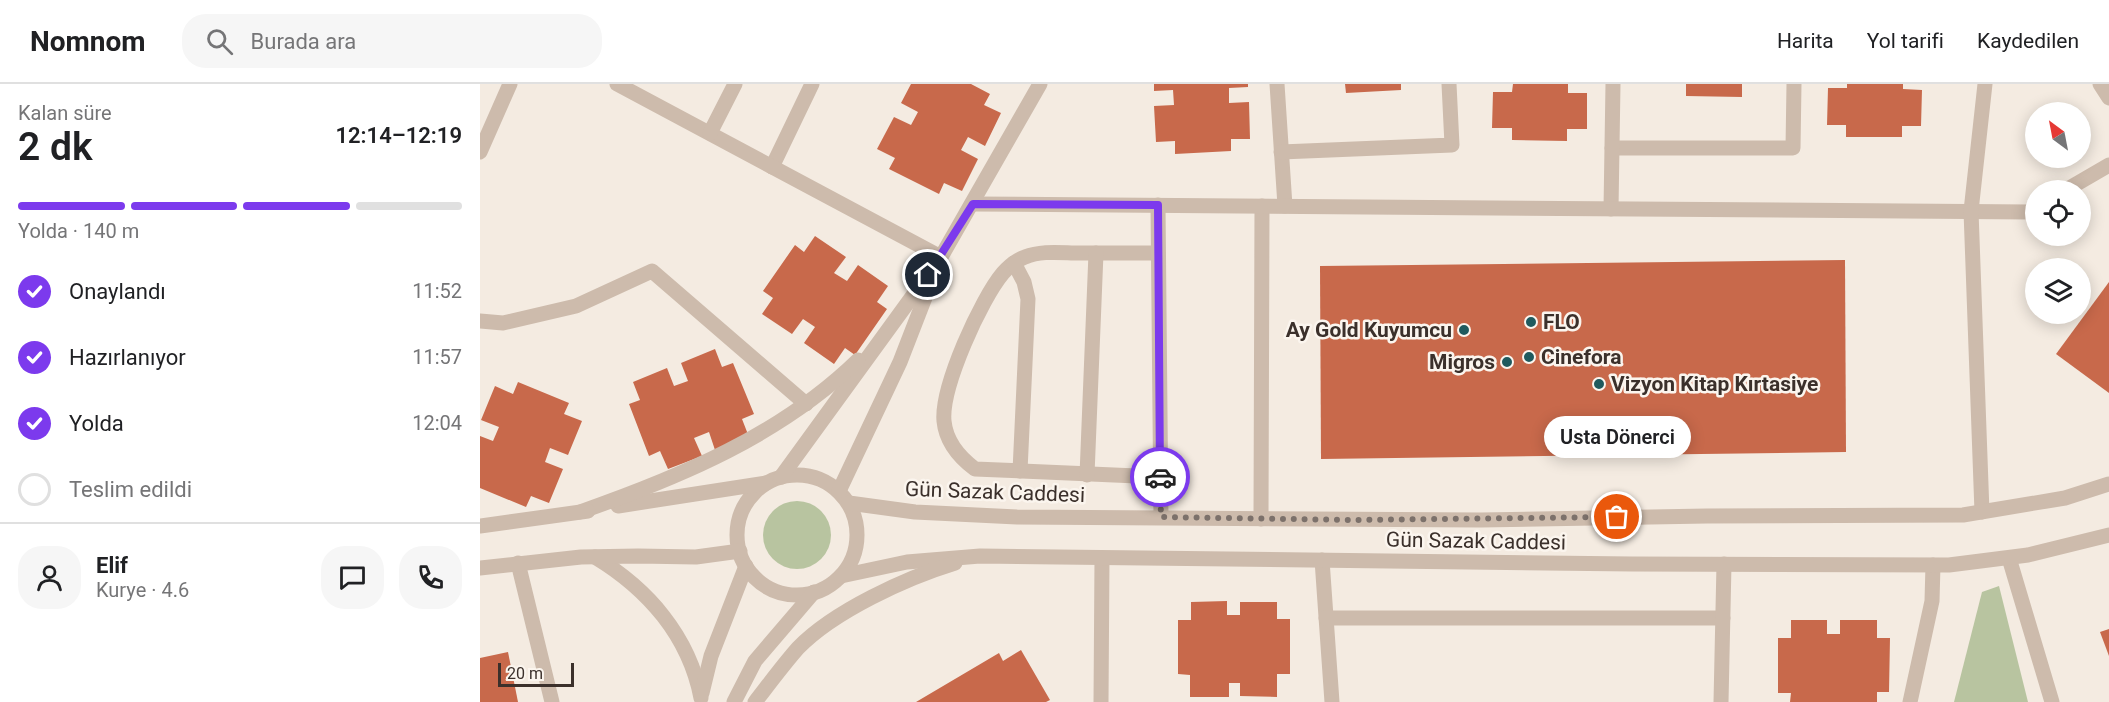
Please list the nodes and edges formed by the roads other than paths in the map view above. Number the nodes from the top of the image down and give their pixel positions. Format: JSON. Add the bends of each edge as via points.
{"nodes":[{"id":1,"x":510,"y":84,"type":"edge"},
{"id":2,"x":617,"y":84,"type":"edge"},
{"id":3,"x":735,"y":84,"type":"edge"},
{"id":4,"x":812,"y":84,"type":"edge"},
{"id":5,"x":1040,"y":84,"type":"edge"},
{"id":6,"x":1277,"y":84,"type":"edge"},
{"id":7,"x":1449,"y":84,"type":"edge"},
{"id":8,"x":1612,"y":84,"type":"edge"},
{"id":9,"x":1794,"y":84,"type":"edge"},
{"id":10,"x":1985,"y":84,"type":"edge"},
{"id":11,"x":2100,"y":84,"type":"edge"},
{"id":12,"x":2109,"y":98,"type":"edge"},
{"id":13,"x":710,"y":133,"type":"junction"},
{"id":14,"x":1611,"y":148,"type":"junction"},
{"id":15,"x":480,"y":152,"type":"edge"},
{"id":16,"x":1281,"y":152,"type":"junction"},
{"id":17,"x":2109,"y":165,"type":"edge"},
{"id":18,"x":772,"y":167,"type":"junction"},
{"id":19,"x":2083,"y":180,"type":"edge"},
{"id":20,"x":973,"y":204,"type":"junction"},
{"id":21,"x":1158,"y":205,"type":"junction"},
{"id":22,"x":1262,"y":206,"type":"junction"},
{"id":23,"x":1285,"y":206,"type":"junction"},
{"id":24,"x":1611,"y":208,"type":"junction"},
{"id":25,"x":1971,"y":211,"type":"junction"},
{"id":26,"x":2025,"y":212,"type":"edge"},
{"id":27,"x":1096,"y":253,"type":"junction"},
{"id":28,"x":1158,"y":253,"type":"junction"},
{"id":29,"x":941,"y":257,"type":"junction"},
{"id":30,"x":1014,"y":263,"type":"junction"},
{"id":31,"x":902,"y":311,"type":"junction"},
{"id":32,"x":480,"y":321,"type":"edge"},
{"id":33,"x":806,"y":404,"type":"junction"},
{"id":34,"x":1020,"y":471,"type":"junction"},
{"id":35,"x":1086,"y":475,"type":"junction"},
{"id":36,"x":1160,"y":477,"type":"junction"},
{"id":37,"x":773,"y":480,"type":"junction"},
{"id":38,"x":2109,"y":484,"type":"edge"},
{"id":39,"x":844,"y":497,"type":"junction"},
{"id":40,"x":580,"y":512,"type":"junction"},
{"id":41,"x":1982,"y":512,"type":"junction"},
{"id":42,"x":1161,"y":517,"type":"junction"},
{"id":43,"x":1261,"y":519,"type":"junction"},
{"id":44,"x":480,"y":526,"type":"edge"},
{"id":45,"x":2109,"y":535,"type":"edge"},
{"id":46,"x":596,"y":556,"type":"junction"},
{"id":47,"x":980,"y":556,"type":"junction"},
{"id":48,"x":743,"y":558,"type":"junction"},
{"id":49,"x":1102,"y":558,"type":"junction"},
{"id":50,"x":2009,"y":558,"type":"junction"},
{"id":51,"x":1322,"y":560,"type":"junction"},
{"id":52,"x":518,"y":563,"type":"junction"},
{"id":53,"x":1724,"y":564,"type":"junction"},
{"id":54,"x":1933,"y":565,"type":"junction"},
{"id":55,"x":480,"y":568,"type":"edge"},
{"id":56,"x":841,"y":576,"type":"junction"},
{"id":57,"x":814,"y":592,"type":"junction"},
{"id":58,"x":1326,"y":618,"type":"junction"},
{"id":59,"x":1723,"y":618,"type":"junction"},
{"id":60,"x":701,"y":700,"type":"edge"},
{"id":61,"x":552,"y":702,"type":"edge"},
{"id":62,"x":734,"y":702,"type":"edge"},
{"id":63,"x":755,"y":702,"type":"edge"},
{"id":64,"x":1101,"y":702,"type":"edge"},
{"id":65,"x":1332,"y":702,"type":"edge"},
{"id":66,"x":1721,"y":702,"type":"edge"},
{"id":67,"x":1910,"y":702,"type":"edge"},
{"id":68,"x":2052,"y":702,"type":"edge"}],
"edges":[{"from":1,"to":15,"type":"street"},
{"from":2,"to":13,"type":"street"},
{"from":3,"to":13,"type":"street"},
{"from":4,"to":18,"type":"street"},
{"from":5,"to":20,"type":"street"},
{"from":6,"to":16,"type":"street"},
{"from":7,"to":16,"type":"street","via":[[1452,145]]},
{"from":8,"to":14,"type":"street"},
{"from":9,"to":14,"type":"street","via":[[1792,148]]},
{"from":10,"to":25,"type":"street"},
{"from":11,"to":12,"type":"street"},
{"from":13,"to":18,"type":"street"},
{"from":14,"to":24,"type":"street"},
{"from":16,"to":23,"type":"street"},
{"from":17,"to":19,"type":"street"},
{"from":18,"to":29,"type":"street"},
{"from":20,"to":21,"type":"street"},
{"from":20,"to":29,"type":"street"},
{"from":21,"to":22,"type":"street"},
{"from":21,"to":28,"type":"street"},
{"from":22,"to":23,"type":"street"},
{"from":22,"to":43,"type":"street"},
{"from":23,"to":24,"type":"street"},
{"from":24,"to":25,"type":"street"},
{"from":25,"to":26,"type":"street"},
{"from":25,"to":41,"type":"street"},
{"from":27,"to":28,"type":"street"},
{"from":27,"to":30,"type":"street","via":[[1039,253]]},
{"from":27,"to":35,"type":"street"},
{"from":28,"to":36,"type":"street"},
{"from":29,"to":31,"type":"street"},
{"from":29,"to":39,"type":"street"},
{"from":30,"to":34,"type":"street","via":[[1028,299]]},
{"from":30,"to":34,"type":"street","via":[[998,280],[969,335],[950,387],[944,423],[958,455],[975,469]]},
{"from":31,"to":33,"type":"street","via":[[873,345]]},
{"from":31,"to":37,"type":"street"},
{"from":32,"to":33,"type":"street","via":[[503,323],[576,306],[652,271]]},
{"from":33,"to":40,"type":"street","via":[[769,429],[711,459]]},
{"from":34,"to":35,"type":"street"},
{"from":35,"to":36,"type":"street"},
{"from":36,"to":42,"type":"street"},
{"from":37,"to":39,"type":"street","via":[[812,476]]},
{"from":37,"to":40,"type":"street"},
{"from":37,"to":48,"type":"street","via":[[754,493],[739,520],[737,536]]},
{"from":38,"to":41,"type":"street","name":"Gün Sazak Caddesi","via":[[2065,498]]},
{"from":39,"to":42,"type":"street","name":"Gün Sazak Caddesi","via":[[915,512],[959,515]]},
{"from":39,"to":56,"type":"street","via":[[855,518],[857,541],[850,564]]},
{"from":40,"to":44,"type":"street"},
{"from":41,"to":43,"type":"street","name":"Gün Sazak Caddesi","via":[[1481,520]]},
{"from":42,"to":43,"type":"street","name":"Gün Sazak Caddesi"},
{"from":45,"to":50,"type":"street","name":"Gün Sazak Caddesi"},
{"from":46,"to":48,"type":"street"},
{"from":46,"to":52,"type":"street"},
{"from":46,"to":60,"type":"street","via":[[628,578],[663,615],[691,660]]},
{"from":47,"to":49,"type":"street","name":"Gün Sazak Caddesi"},
{"from":47,"to":56,"type":"street","name":"Gün Sazak Caddesi","via":[[907,562]]},
{"from":47,"to":63,"type":"street","via":[[911,580],[838,617],[799,648]]},
{"from":48,"to":57,"type":"street","via":[[756,578],[768,587],[798,595]]},
{"from":48,"to":60,"type":"street"},
{"from":49,"to":51,"type":"street","name":"Gün Sazak Caddesi"},
{"from":49,"to":64,"type":"street"},
{"from":50,"to":54,"type":"street","name":"Gün Sazak Caddesi"},
{"from":50,"to":68,"type":"street"},
{"from":51,"to":53,"type":"street","name":"Gün Sazak Caddesi"},
{"from":51,"to":58,"type":"street"},
{"from":52,"to":55,"type":"street"},
{"from":52,"to":61,"type":"street"},
{"from":53,"to":54,"type":"street","name":"Gün Sazak Caddesi"},
{"from":53,"to":59,"type":"street"},
{"from":54,"to":67,"type":"street","via":[[1932,601]]},
{"from":56,"to":57,"type":"street"},
{"from":57,"to":62,"type":"street","via":[[755,661]]},
{"from":58,"to":59,"type":"street"},
{"from":58,"to":65,"type":"street"},
{"from":59,"to":66,"type":"street"}]}
